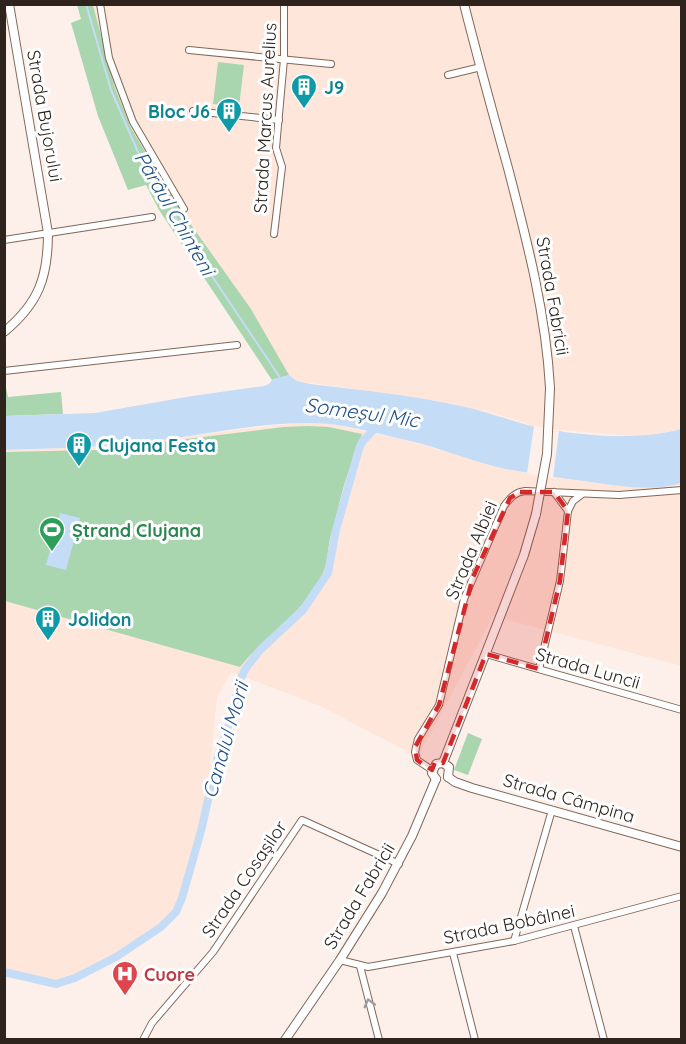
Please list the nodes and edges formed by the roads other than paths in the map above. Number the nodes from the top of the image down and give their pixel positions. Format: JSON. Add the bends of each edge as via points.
{"nodes":[{"id":1,"x":9,"y":4,"type":"edge"},
{"id":2,"x":100,"y":4,"type":"edge"},
{"id":3,"x":284,"y":4,"type":"edge"},
{"id":4,"x":464,"y":4,"type":"edge"},
{"id":5,"x":189,"y":50,"type":"dead end"},
{"id":6,"x":284,"y":59,"type":"junction"},
{"id":7,"x":331,"y":64,"type":"dead end"},
{"id":8,"x":481,"y":67,"type":"junction"},
{"id":9,"x":448,"y":75,"type":"dead end"},
{"id":10,"x":193,"y":111,"type":"dead end"},
{"id":11,"x":279,"y":120,"type":"junction"},
{"id":12,"x":184,"y":209,"type":"dead end"},
{"id":13,"x":152,"y":217,"type":"dead end"},
{"id":14,"x":48,"y":233,"type":"junction"},
{"id":15,"x":274,"y":234,"type":"dead end"},
{"id":16,"x":4,"y":240,"type":"edge"},
{"id":17,"x":4,"y":332,"type":"edge"},
{"id":18,"x":237,"y":345,"type":"dead end"},
{"id":19,"x":4,"y":371,"type":"edge"},
{"id":20,"x":681,"y":490,"type":"edge"},
{"id":21,"x":554,"y":492,"type":"junction"},
{"id":22,"x":582,"y":494,"type":"junction"},
{"id":23,"x":568,"y":511,"type":"junction"},
{"id":24,"x":486,"y":654,"type":"junction"},
{"id":25,"x":539,"y":669,"type":"junction"},
{"id":26,"x":681,"y":710,"type":"edge"},
{"id":27,"x":443,"y":763,"type":"junction"},
{"id":28,"x":432,"y":770,"type":"junction"},
{"id":29,"x":448,"y":777,"type":"junction"},
{"id":30,"x":436,"y":779,"type":"junction"},
{"id":31,"x":552,"y":810,"type":"junction"},
{"id":32,"x":681,"y":847,"type":"edge"},
{"id":33,"x":399,"y":864,"type":"junction"},
{"id":34,"x":681,"y":896,"type":"edge"},
{"id":35,"x":574,"y":926,"type":"junction"},
{"id":36,"x":513,"y":941,"type":"junction"},
{"id":37,"x":453,"y":953,"type":"junction"},
{"id":38,"x":340,"y":960,"type":"junction"},
{"id":39,"x":360,"y":966,"type":"junction"},
{"id":40,"x":298,"y":1023,"type":"junction"},
{"id":41,"x":143,"y":1040,"type":"edge"},
{"id":42,"x":285,"y":1040,"type":"edge"},
{"id":43,"x":290,"y":1040,"type":"edge"},
{"id":44,"x":379,"y":1040,"type":"edge"},
{"id":45,"x":475,"y":1040,"type":"edge"},
{"id":46,"x":604,"y":1040,"type":"edge"}],
"edges":[{"from":1,"to":14,"type":"main road","name":"Strada Bujorului"},
{"from":2,"to":12,"type":"street","via":[[109,58],[133,122]]},
{"from":3,"to":6,"type":"street","name":"Strada Marcus Aurelius"},
{"from":4,"to":8,"type":"main road","name":"Strada Fabricii"},
{"from":5,"to":6,"type":"street"},
{"from":6,"to":7,"type":"street"},
{"from":6,"to":11,"type":"street","name":"Strada Marcus Aurelius"},
{"from":8,"to":9,"type":"street"},
{"from":8,"to":24,"type":"main road","name":"Strada Fabricii","bridge":true,"via":[[537,285],[548,352],[549,423],[536,514]]},
{"from":10,"to":11,"type":"street"},
{"from":11,"to":15,"type":"street","name":"Strada Marcus Aurelius","via":[[276,148],[282,167]]},
{"from":13,"to":14,"type":"street"},
{"from":14,"to":16,"type":"street"},
{"from":14,"to":17,"type":"main road","name":"Strada Bujorului","via":[[38,294]]},
{"from":18,"to":19,"type":"street"},
{"from":20,"to":22,"type":"street","name":"Strada Albiei"},
{"from":21,"to":22,"type":"street","name":"Strada Albiei"},
{"from":21,"to":23,"type":"street"},
{"from":21,"to":28,"type":"street","name":"Strada Albiei","via":[[520,492],[510,498],[472,577],[439,705],[415,747],[417,760]]},
{"from":22,"to":23,"type":"street"},
{"from":23,"to":25,"type":"street","via":[[558,590]]},
{"from":24,"to":25,"type":"street","name":"Strada Luncii"},
{"from":24,"to":27,"type":"main road","name":"Strada Fabricii"},
{"from":25,"to":26,"type":"street","name":"Strada Luncii"},
{"from":27,"to":28,"type":"main road"},
{"from":27,"to":29,"type":"main road","via":[[449,767]]},
{"from":28,"to":30,"type":"main road"},
{"from":29,"to":30,"type":"main road"},
{"from":29,"to":31,"type":"main road","name":"Strada Câmpina"},
{"from":30,"to":33,"type":"main road","name":"Strada Fabricii"},
{"from":31,"to":32,"type":"main road","name":"Strada Câmpina"},
{"from":31,"to":36,"type":"street"},
{"from":33,"to":38,"type":"main road","name":"Strada Fabricii"},
{"from":33,"to":41,"type":"street","name":"Strada Cosașilor","via":[[302,820],[213,952],[152,1023]]},
{"from":34,"to":35,"type":"street","name":"Strada Bobâlnei"},
{"from":35,"to":36,"type":"street","name":"Strada Bobâlnei"},
{"from":35,"to":46,"type":"street"},
{"from":36,"to":37,"type":"street","name":"Strada Bobâlnei"},
{"from":37,"to":39,"type":"street","name":"Strada Bobâlnei"},
{"from":37,"to":45,"type":"street"},
{"from":38,"to":39,"type":"street","name":"Strada Bobâlnei"},
{"from":38,"to":40,"type":"main road","name":"Strada Fabricii"},
{"from":44,"to":39,"type":"street","one_way":true},
{"from":40,"to":42,"type":"main road","name":"Strada Fabricii"},
{"from":40,"to":43,"type":"main road","name":"Strada Fabricii"}]}
